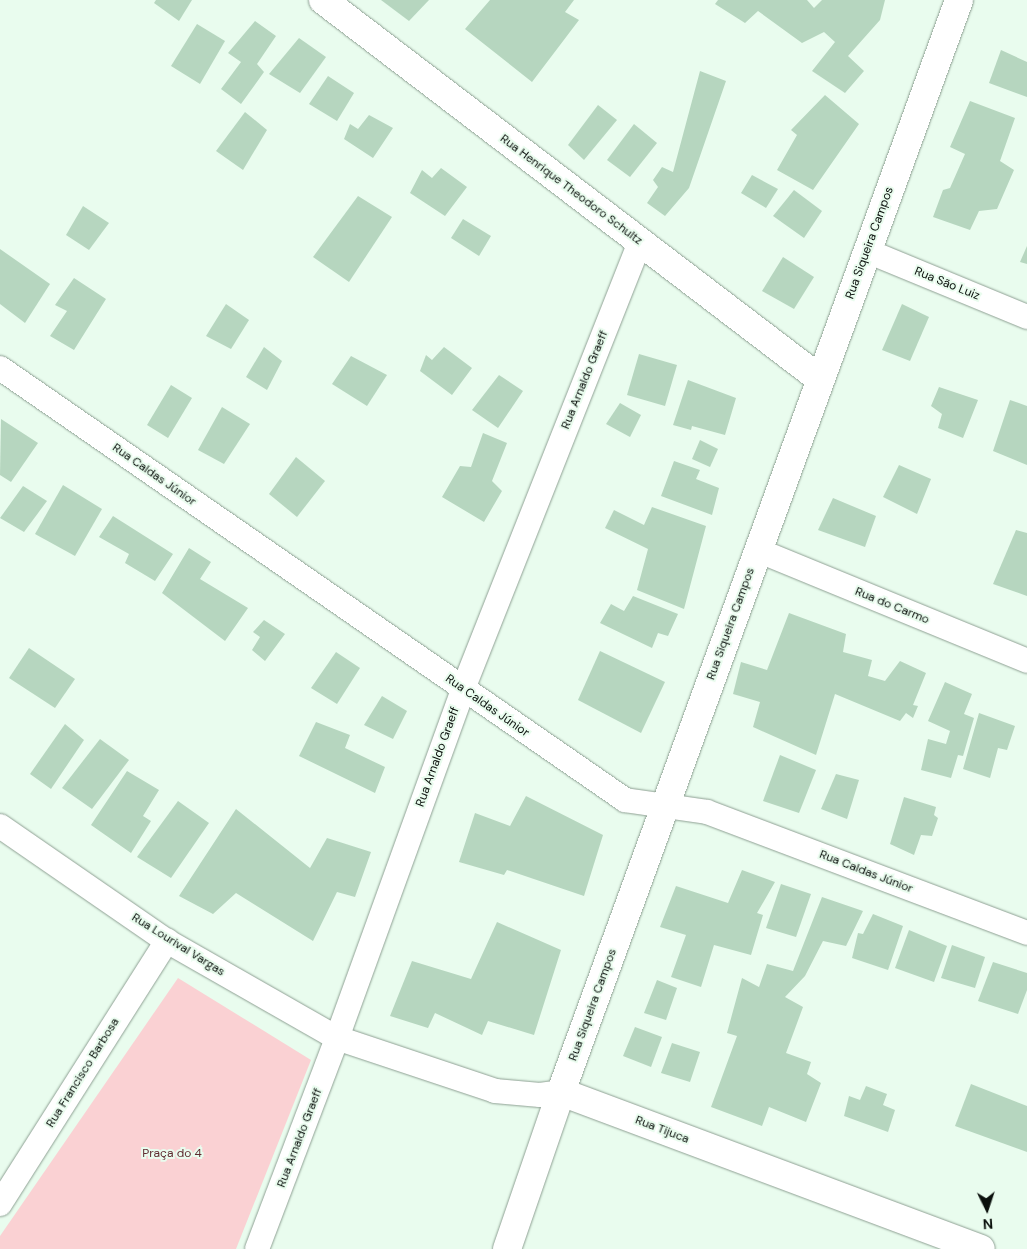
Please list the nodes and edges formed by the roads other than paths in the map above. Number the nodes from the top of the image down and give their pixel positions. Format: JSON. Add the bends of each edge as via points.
{"nodes":[{"id":1,"x":323,"y":0,"type":"edge"},
{"id":2,"x":959,"y":0,"type":"edge"},
{"id":3,"x":640,"y":242,"type":"junction"},
{"id":4,"x":867,"y":251,"type":"junction"},
{"id":5,"x":1027,"y":317,"type":"edge"},
{"id":6,"x":0,"y":368,"type":"edge"},
{"id":7,"x":820,"y":379,"type":"junction"},
{"id":8,"x":758,"y":550,"type":"junction"},
{"id":9,"x":1027,"y":661,"type":"edge"},
{"id":10,"x":462,"y":689,"type":"junction"},
{"id":11,"x":667,"y":805,"type":"junction"},
{"id":12,"x":0,"y":826,"type":"edge"},
{"id":13,"x":1027,"y":933,"type":"edge"},
{"id":14,"x":167,"y":941,"type":"junction"},
{"id":15,"x":337,"y":1038,"type":"junction"},
{"id":16,"x":561,"y":1092,"type":"junction"},
{"id":17,"x":0,"y":1204,"type":"edge"},
{"id":18,"x":257,"y":1249,"type":"edge"},
{"id":19,"x":507,"y":1249,"type":"edge"},
{"id":20,"x":981,"y":1249,"type":"edge"}],
"edges":[{"from":1,"to":3,"type":"main road","name":"Rua Henrique Theodoro Schultz"},
{"from":2,"to":4,"type":"main road","name":"Rua Siqueira Campos"},
{"from":3,"to":7,"type":"main road","name":"Rua Henrique Theodoro Schultz"},
{"from":3,"to":10,"type":"street","name":"Rua Arnaldo Graeff"},
{"from":4,"to":5,"type":"street","name":"Rua São Luiz"},
{"from":4,"to":7,"type":"main road","name":"Rua Siqueira Campos"},
{"from":6,"to":10,"type":"street","name":"Rua Caldas Júnior"},
{"from":7,"to":8,"type":"main road","name":"Rua Siqueira Campos"},
{"from":8,"to":9,"type":"street","name":"Rua do Carmo"},
{"from":8,"to":11,"type":"main road","name":"Rua Siqueira Campos"},
{"from":10,"to":11,"type":"street","name":"Rua Caldas Júnior","via":[[625,800]]},
{"from":10,"to":15,"type":"street","name":"Rua Arnaldo Graeff"},
{"from":11,"to":13,"type":"street","name":"Rua Caldas Júnior","via":[[707,812]]},
{"from":11,"to":16,"type":"main road","name":"Rua Siqueira Campos"},
{"from":12,"to":14,"type":"street","name":"Rua Lourival Vargas"},
{"from":14,"to":15,"type":"street","name":"Rua Lourival Vargas"},
{"from":14,"to":17,"type":"street","name":"Rua Francisco Barbosa"},
{"from":15,"to":16,"type":"street","name":"Rua Tijuca","via":[[496,1091],[540,1095]]},
{"from":15,"to":18,"type":"street","name":"Rua Arnaldo Graeff"},
{"from":16,"to":19,"type":"main road","name":"Rua Siqueira Campos"},
{"from":16,"to":20,"type":"main road","name":"Rua Tijuca"}]}
